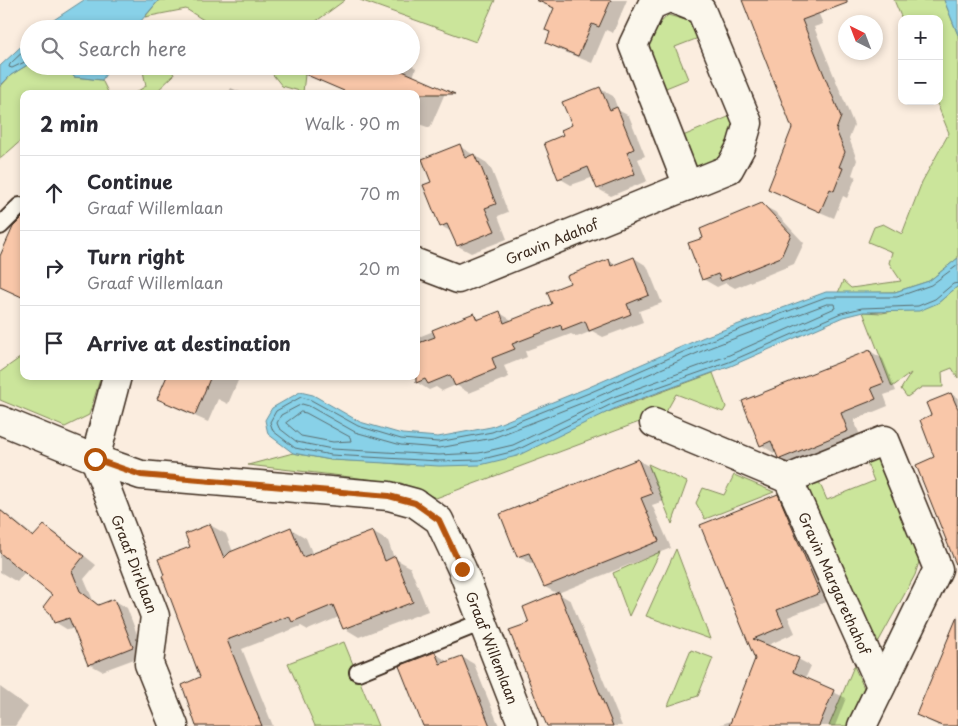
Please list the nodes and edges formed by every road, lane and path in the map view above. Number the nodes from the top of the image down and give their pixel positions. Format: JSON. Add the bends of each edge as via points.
{"nodes":[{"id":1,"x":664,"y":0,"type":"edge"},
{"id":2,"x":676,"y":0,"type":"edge"},
{"id":3,"x":688,"y":186,"type":"junction"},
{"id":4,"x":20,"y":206,"type":"dead end"},
{"id":5,"x":0,"y":226,"type":"edge"},
{"id":6,"x":420,"y":265,"type":"edge"},
{"id":7,"x":116,"y":380,"type":"edge"},
{"id":8,"x":0,"y":420,"type":"edge"},
{"id":9,"x":654,"y":423,"type":"dead end"},
{"id":10,"x":95,"y":459,"type":"junction"},
{"id":11,"x":788,"y":479,"type":"junction"},
{"id":12,"x":482,"y":622,"type":"junction"},
{"id":13,"x":358,"y":672,"type":"dead end"},
{"id":14,"x":881,"y":686,"type":"junction"},
{"id":15,"x":174,"y":726,"type":"edge"},
{"id":16,"x":523,"y":726,"type":"edge"},
{"id":17,"x":862,"y":726,"type":"edge"}],
"edges":[{"from":1,"to":3,"type":"street","via":[[652,5],[632,45]]},
{"from":2,"to":3,"type":"street","name":"Gravin Adahof","via":[[701,10],[748,123],[729,169]]},
{"from":3,"to":6,"type":"street","name":"Gravin Adahof","via":[[458,280]]},
{"from":4,"to":5,"type":"lane"},
{"from":7,"to":10,"type":"street"},
{"from":8,"to":10,"type":"street","name":"Graaf Willemlaan"},
{"from":9,"to":11,"type":"street"},
{"from":10,"to":12,"type":"street","name":"Graaf Willemlaan","via":[[141,475],[389,496],[415,503],[439,520]]},
{"from":10,"to":15,"type":"street","name":"Graaf Dirklaan","via":[[155,616],[149,664]]},
{"from":11,"to":14,"type":"street","name":"Gravin Margarethahof"},
{"from":11,"to":14,"type":"street","via":[[885,440],[938,569]]},
{"from":12,"to":13,"type":"lane"},
{"from":12,"to":16,"type":"street","name":"Graaf Willemlaan"},
{"from":14,"to":17,"type":"street"}]}
